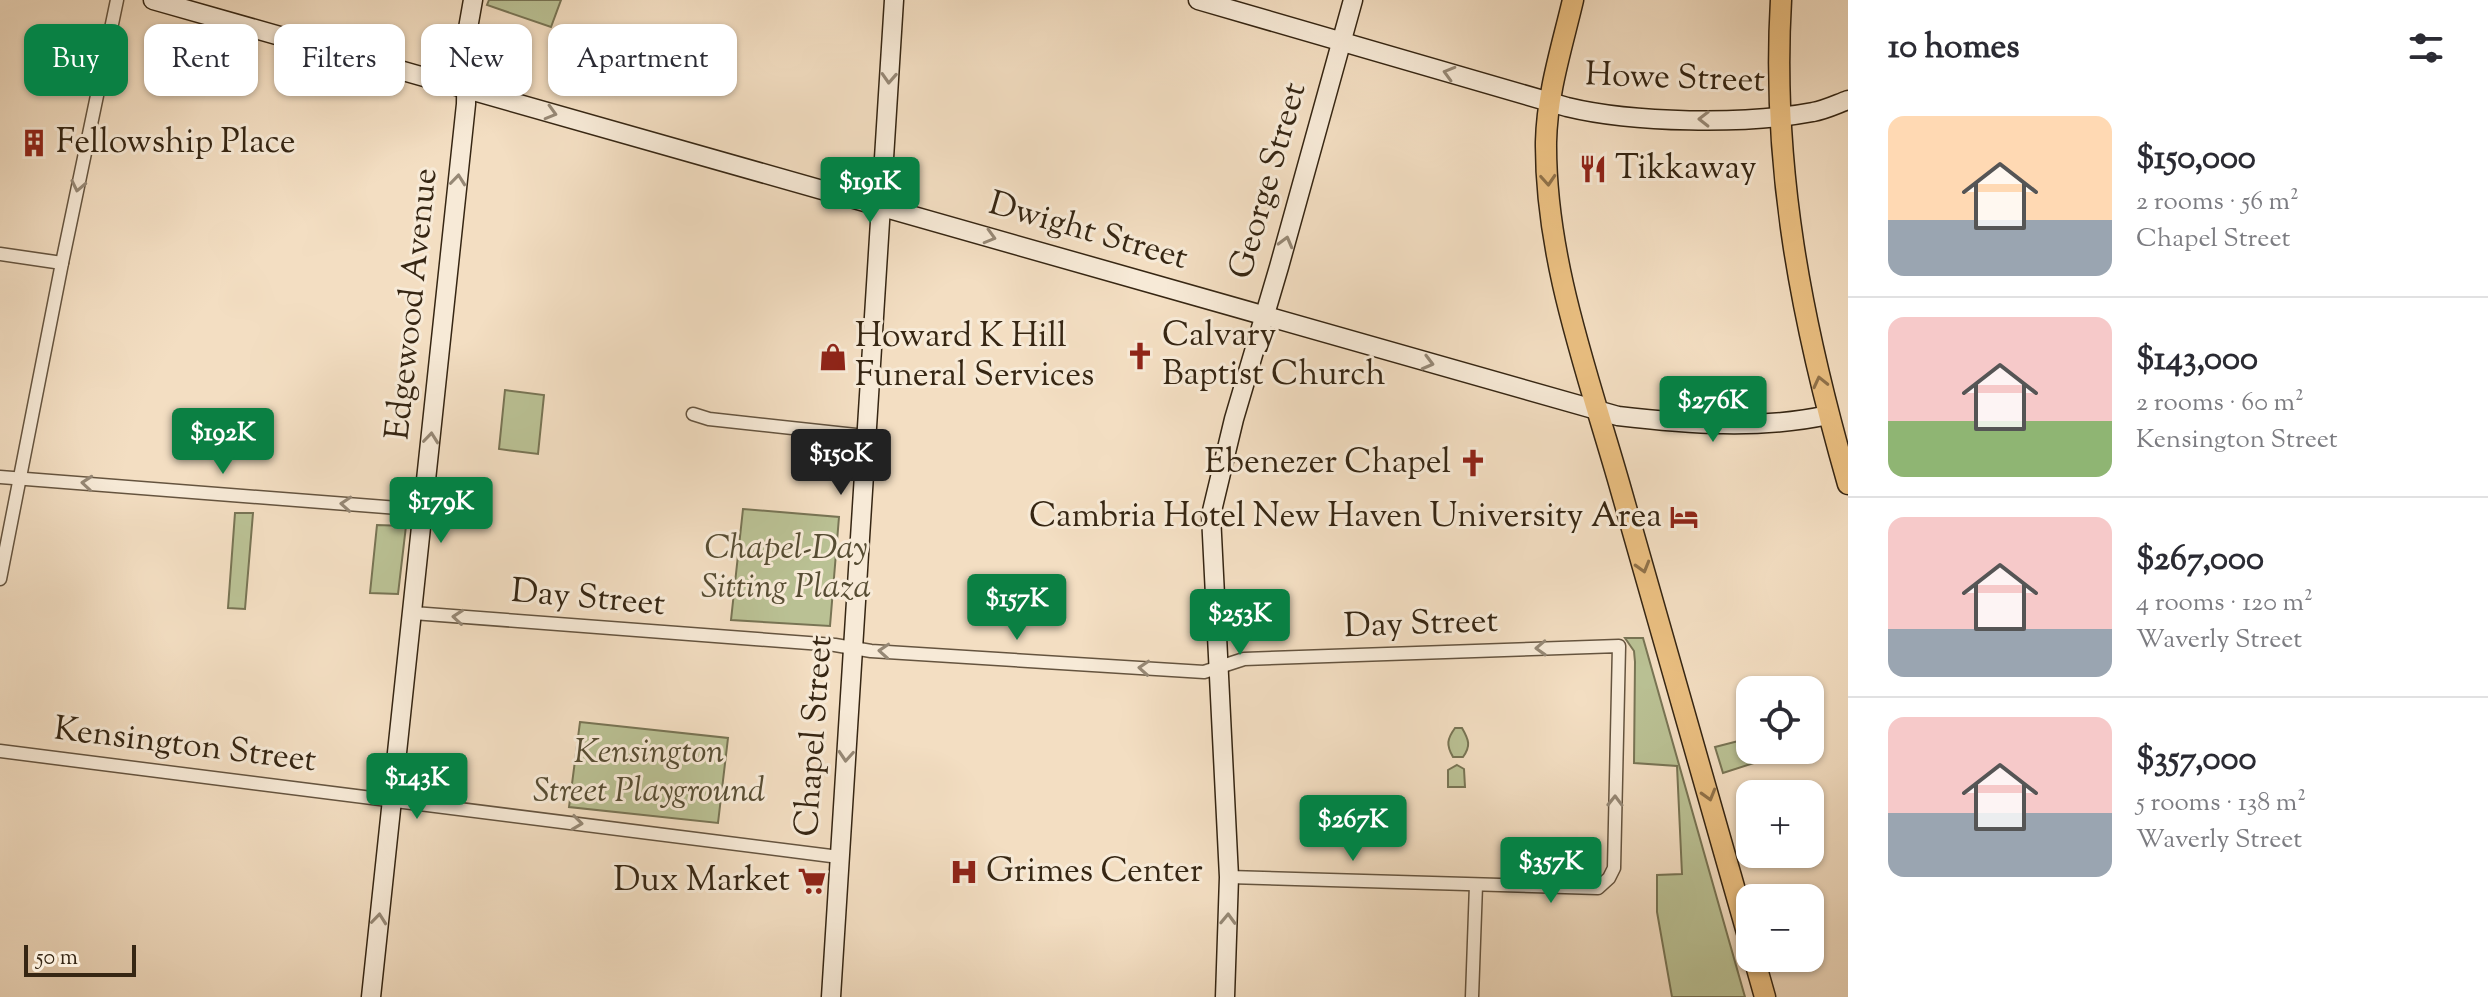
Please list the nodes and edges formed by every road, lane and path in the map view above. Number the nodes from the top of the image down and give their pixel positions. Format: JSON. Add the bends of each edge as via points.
{"nodes":[{"id":1,"x":117,"y":0,"type":"edge"},
{"id":2,"x":153,"y":0,"type":"edge"},
{"id":3,"x":473,"y":0,"type":"edge"},
{"id":4,"x":894,"y":0,"type":"edge"},
{"id":5,"x":1198,"y":0,"type":"edge"},
{"id":6,"x":1353,"y":0,"type":"edge"},
{"id":7,"x":1573,"y":0,"type":"edge"},
{"id":8,"x":1781,"y":0,"type":"edge"},
{"id":9,"x":469,"y":24,"type":"edge"},
{"id":10,"x":1341,"y":42,"type":"junction"},
{"id":11,"x":421,"y":76,"type":"edge"},
{"id":12,"x":466,"y":96,"type":"edge"},
{"id":13,"x":492,"y":96,"type":"edge"},
{"id":14,"x":1848,"y":100,"type":"edge"},
{"id":15,"x":1549,"y":102,"type":"junction"},
{"id":16,"x":1782,"y":116,"type":"junction"},
{"id":17,"x":882,"y":206,"type":"junction"},
{"id":18,"x":0,"y":254,"type":"edge"},
{"id":19,"x":62,"y":263,"type":"junction"},
{"id":20,"x":1264,"y":316,"type":"junction"},
{"id":21,"x":1598,"y":411,"type":"junction"},
{"id":22,"x":693,"y":414,"type":"dead end"},
{"id":23,"x":1828,"y":415,"type":"junction"},
{"id":24,"x":865,"y":436,"type":"junction"},
{"id":25,"x":0,"y":477,"type":"edge"},
{"id":26,"x":19,"y":478,"type":"junction"},
{"id":27,"x":1848,"y":481,"type":"edge"},
{"id":28,"x":424,"y":510,"type":"junction"},
{"id":29,"x":0,"y":579,"type":"edge"},
{"id":30,"x":413,"y":613,"type":"junction"},
{"id":31,"x":853,"y":648,"type":"junction"},
{"id":32,"x":1219,"y":666,"type":"junction"},
{"id":33,"x":0,"y":751,"type":"edge"},
{"id":34,"x":392,"y":799,"type":"junction"},
{"id":35,"x":839,"y":857,"type":"junction"},
{"id":36,"x":1229,"y":877,"type":"junction"},
{"id":37,"x":1476,"y":885,"type":"junction"},
{"id":38,"x":1736,"y":894,"type":"edge"},
{"id":39,"x":1758,"y":972,"type":"edge"},
{"id":40,"x":371,"y":997,"type":"edge"},
{"id":41,"x":831,"y":997,"type":"edge"},
{"id":42,"x":1225,"y":997,"type":"edge"},
{"id":43,"x":1472,"y":997,"type":"edge"},
{"id":44,"x":1765,"y":997,"type":"edge"}],
"edges":[{"from":1,"to":19,"type":"street","one_way":true},
{"from":2,"to":11,"type":"main road","name":"Dwight Street"},
{"from":3,"to":9,"type":"main road","name":"Edgewood Avenue"},
{"from":4,"to":17,"type":"main road","name":"Chapel Street","one_way":true},
{"from":5,"to":10,"type":"main road","name":"Howe Street"},
{"from":6,"to":10,"type":"main road","name":"George Street"},
{"from":7,"to":15,"type":"highway"},
{"from":8,"to":16,"type":"highway"},
{"from":15,"to":10,"type":"main road","name":"Howe Street","one_way":true},
{"from":20,"to":10,"type":"main road","name":"George Street","one_way":true},
{"from":28,"to":12,"type":"main road","name":"Edgewood Avenue","one_way":true},
{"from":13,"to":17,"type":"main road","name":"Dwight Street","one_way":true},
{"from":14,"to":16,"type":"main road","name":"Howe Street"},
{"from":16,"to":15,"type":"main road","name":"Howe Street","one_way":true,"via":[[1616,116]]},
{"from":15,"to":21,"type":"highway","one_way":true,"via":[[1546,144],[1553,230]]},
{"from":23,"to":16,"type":"highway","one_way":true,"via":[[1794,260]]},
{"from":17,"to":20,"type":"main road","name":"Dwight Street","one_way":true},
{"from":17,"to":24,"type":"main road","name":"Chapel Street"},
{"from":18,"to":19,"type":"street"},
{"from":19,"to":26,"type":"street"},
{"from":20,"to":21,"type":"main road","name":"Dwight Street","one_way":true},
{"from":20,"to":32,"type":"main road","name":"George Street","via":[[1211,515]]},
{"from":21,"to":23,"type":"main road","name":"Dwight Street","via":[[1657,421],[1737,423],[1785,423]]},
{"from":21,"to":38,"type":"highway","one_way":true},
{"from":22,"to":24,"type":"street"},
{"from":23,"to":27,"type":"highway"},
{"from":24,"to":31,"type":"main road","name":"Chapel Street"},
{"from":25,"to":26,"type":"street"},
{"from":28,"to":26,"type":"street","one_way":true},
{"from":26,"to":29,"type":"street"},
{"from":28,"to":30,"type":"main road","name":"Edgewood Avenue"},
{"from":31,"to":30,"type":"street","name":"Day Street","one_way":true},
{"from":30,"to":34,"type":"main road","name":"Edgewood Avenue"},
{"from":32,"to":31,"type":"street","name":"Day Street","one_way":true,"via":[[1204,672]]},
{"from":31,"to":35,"type":"main road","name":"Chapel Street","one_way":true},
{"from":32,"to":36,"type":"main road","name":"George Street"},
{"from":37,"to":32,"type":"street","name":"Day Street","one_way":true,"via":[[1598,888],[1609,878],[1614,868],[1619,646],[1244,659]]},
{"from":33,"to":34,"type":"street","name":"Kensington Street"},
{"from":34,"to":35,"type":"street","name":"Kensington Street","one_way":true},
{"from":40,"to":34,"type":"main road","name":"Edgewood Avenue","one_way":true},
{"from":35,"to":41,"type":"main road","name":"Chapel Street"},
{"from":36,"to":37,"type":"street"},
{"from":42,"to":36,"type":"main road","name":"George Street","one_way":true},
{"from":37,"to":43,"type":"street"},
{"from":39,"to":44,"type":"highway"}]}
